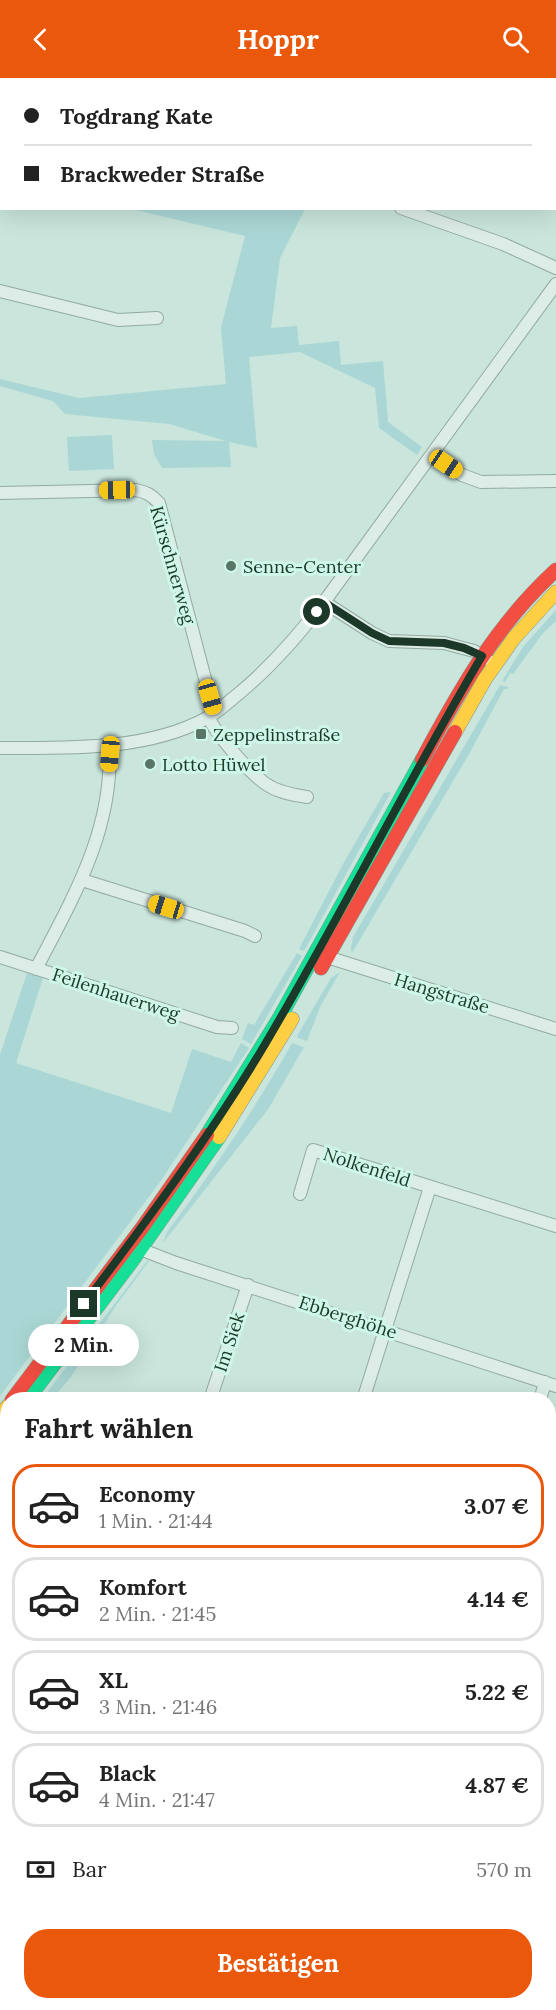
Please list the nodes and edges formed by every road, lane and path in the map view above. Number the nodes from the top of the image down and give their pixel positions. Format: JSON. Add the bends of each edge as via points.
{"nodes":[{"id":1,"x":407,"y":210,"type":"edge"},
{"id":2,"x":556,"y":268,"type":"edge"},
{"id":3,"x":556,"y":284,"type":"edge"},
{"id":4,"x":0,"y":291,"type":"edge"},
{"id":5,"x":157,"y":318,"type":"dead end"},
{"id":6,"x":432,"y":454,"type":"junction"},
{"id":7,"x":556,"y":481,"type":"edge"},
{"id":8,"x":0,"y":493,"type":"edge"},
{"id":9,"x":556,"y":570,"type":"edge"},
{"id":10,"x":556,"y":592,"type":"edge"},
{"id":11,"x":324,"y":602,"type":"junction"},
{"id":12,"x":482,"y":656,"type":"junction"},
{"id":13,"x":495,"y":664,"type":"junction"},
{"id":14,"x":211,"y":715,"type":"junction"},
{"id":15,"x":109,"y":744,"type":"junction"},
{"id":16,"x":0,"y":748,"type":"edge"},
{"id":17,"x":307,"y":797,"type":"dead end"},
{"id":18,"x":82,"y":880,"type":"junction"},
{"id":19,"x":255,"y":936,"type":"dead end"},
{"id":20,"x":0,"y":957,"type":"edge"},
{"id":21,"x":327,"y":957,"type":"junction"},
{"id":22,"x":36,"y":969,"type":"junction"},
{"id":23,"x":232,"y":1028,"type":"dead end"},
{"id":24,"x":556,"y":1029,"type":"edge"},
{"id":25,"x":430,"y":1188,"type":"junction"},
{"id":26,"x":300,"y":1194,"type":"dead end"},
{"id":27,"x":556,"y":1227,"type":"edge"},
{"id":28,"x":140,"y":1249,"type":"junction"},
{"id":29,"x":248,"y":1286,"type":"junction"},
{"id":30,"x":385,"y":1329,"type":"junction"},
{"id":31,"x":551,"y":1384,"type":"edge"},
{"id":32,"x":18,"y":1392,"type":"edge"},
{"id":33,"x":33,"y":1392,"type":"edge"},
{"id":34,"x":213,"y":1392,"type":"edge"},
{"id":35,"x":365,"y":1392,"type":"edge"}],
"edges":[{"from":1,"to":2,"type":"street","via":[[503,244]]},
{"from":3,"to":6,"type":"street"},
{"from":4,"to":5,"type":"street","via":[[118,320]]},
{"from":6,"to":7,"type":"street","via":[[462,475],[481,482]]},
{"from":6,"to":11,"type":"street"},
{"from":8,"to":14,"type":"street","name":"Kürschnerweg","via":[[136,490],[159,503]]},
{"from":9,"to":12,"type":"main road","via":[[531,592]]},
{"from":10,"to":13,"type":"main road"},
{"from":11,"to":12,"type":"street","via":[[389,641],[444,643]]},
{"from":11,"to":14,"type":"street","via":[[253,682]]},
{"from":12,"to":13,"type":"street"},
{"from":12,"to":32,"type":"main road","via":[[260,1052],[220,1116]]},
{"from":13,"to":21,"type":"main road"},
{"from":14,"to":15,"type":"street","via":[[168,734]]},
{"from":14,"to":17,"type":"street","via":[[220,736],[261,781]]},
{"from":15,"to":16,"type":"street"},
{"from":15,"to":18,"type":"street","via":[[101,821]]},
{"from":18,"to":19,"type":"street"},
{"from":18,"to":22,"type":"street"},
{"from":20,"to":22,"type":"street","name":"Feilenhauerweg"},
{"from":21,"to":24,"type":"street","name":"Hangstraße"},
{"from":21,"to":28,"type":"main road","via":[[224,1131]]},
{"from":22,"to":23,"type":"street","name":"Feilenhauerweg","via":[[217,1027]]},
{"from":25,"to":26,"type":"street","name":"Nolkenfeld","via":[[313,1150]]},
{"from":25,"to":27,"type":"street","name":"Nolkenfeld"},
{"from":25,"to":30,"type":"street","name":"Nolkenfeld"},
{"from":28,"to":29,"type":"street","name":"Ebberghöhe"},
{"from":28,"to":33,"type":"main road"},
{"from":29,"to":30,"type":"street","name":"Ebberghöhe"},
{"from":29,"to":34,"type":"street","name":"Im Siek"},
{"from":30,"to":31,"type":"street","name":"Ebberghöhe"},
{"from":30,"to":35,"type":"street","name":"Nolkenfeld"}]}
